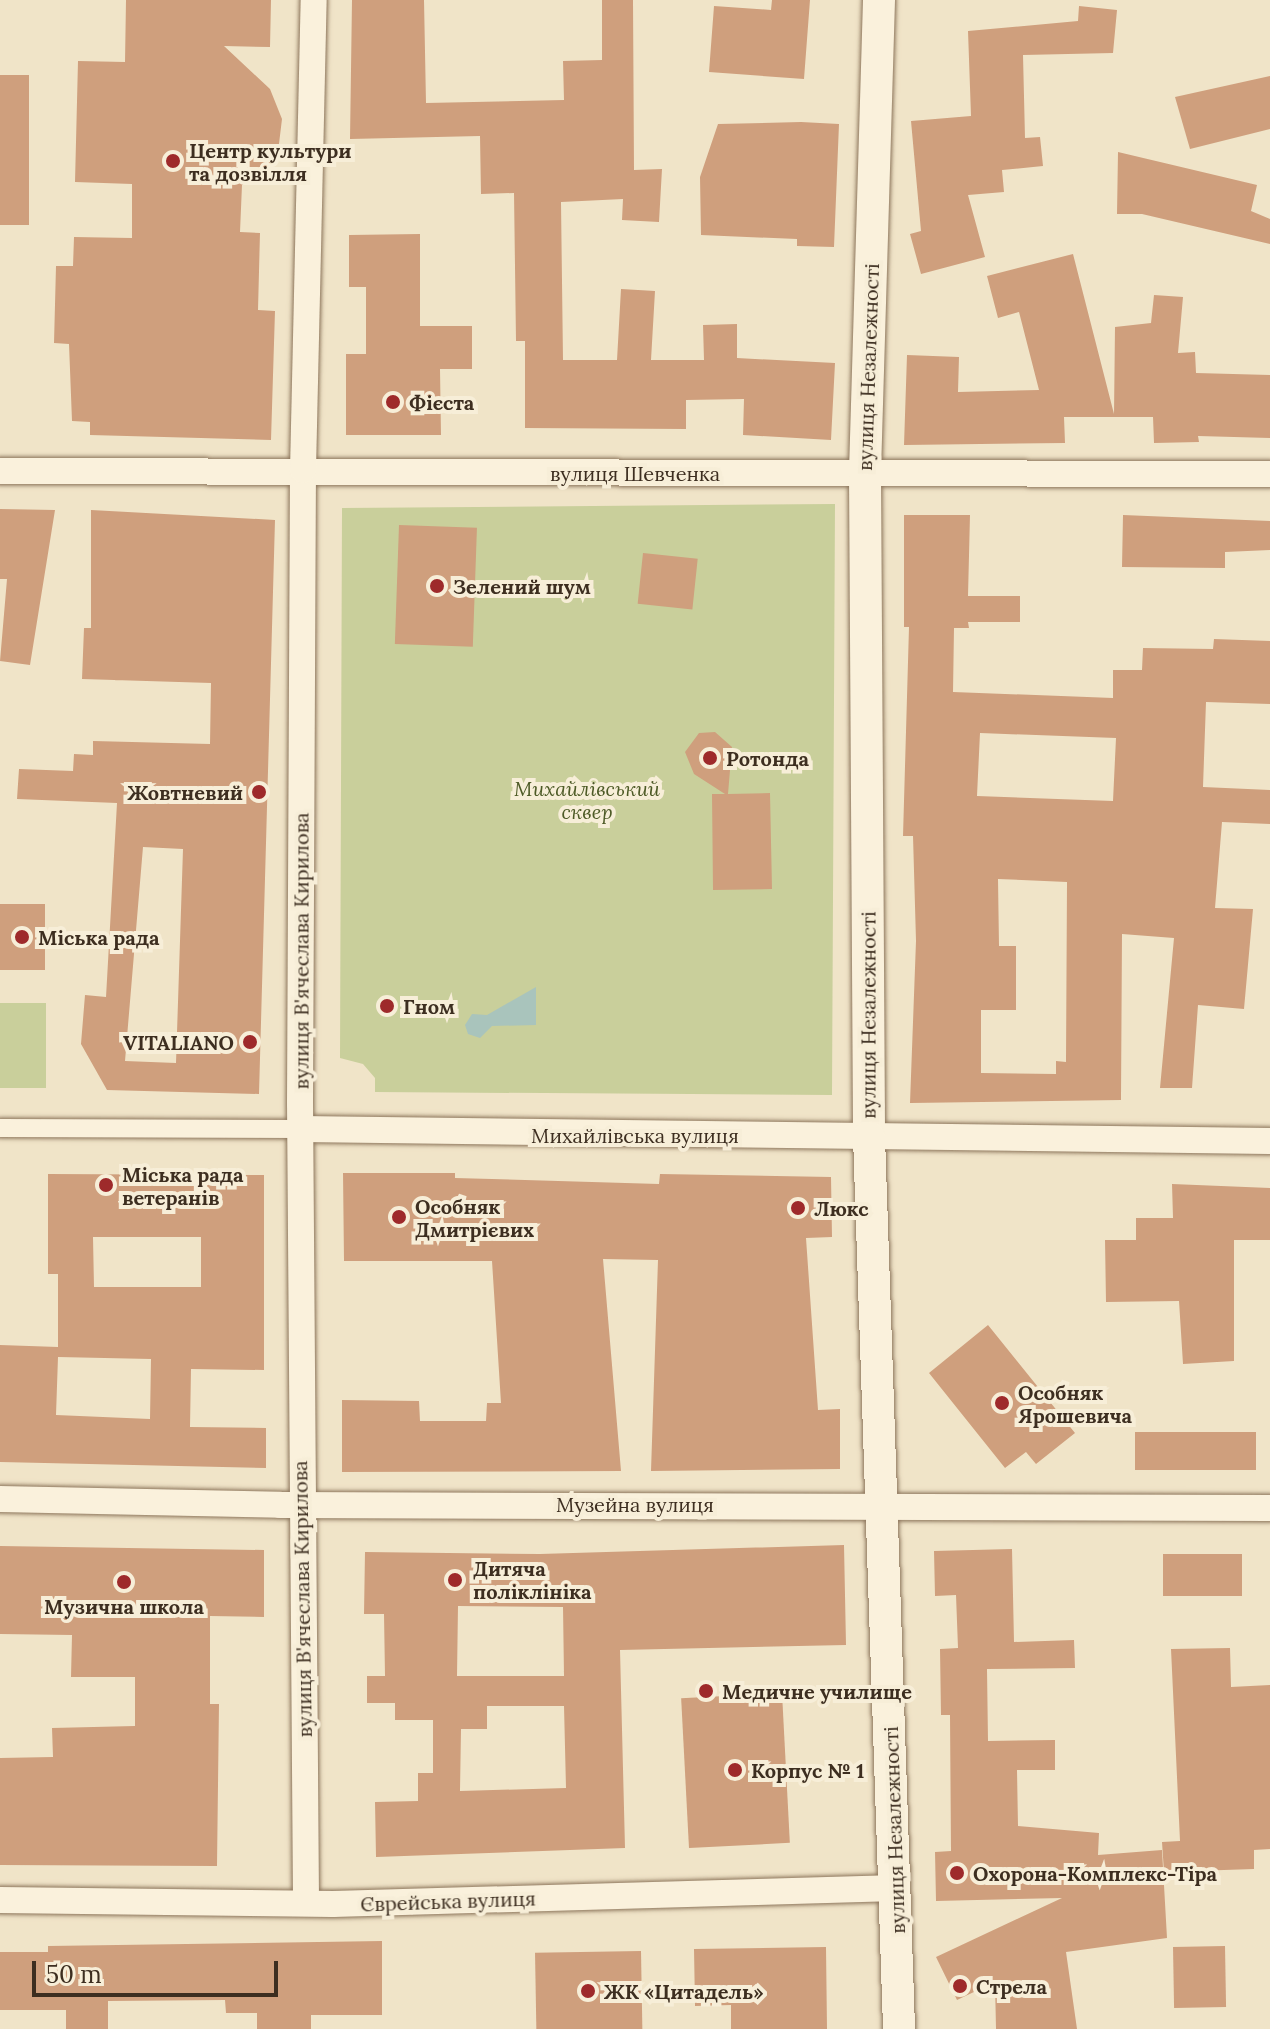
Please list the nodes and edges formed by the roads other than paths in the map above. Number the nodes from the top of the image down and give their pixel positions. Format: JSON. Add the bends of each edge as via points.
{"nodes":[{"id":1,"x":314,"y":0,"type":"edge"},
{"id":2,"x":879,"y":0,"type":"edge"},
{"id":3,"x":303,"y":470,"type":"junction"},
{"id":4,"x":0,"y":471,"type":"edge"},
{"id":5,"x":865,"y":473,"type":"junction"},
{"id":6,"x":1270,"y":474,"type":"edge"},
{"id":7,"x":0,"y":1128,"type":"edge"},
{"id":8,"x":300,"y":1129,"type":"junction"},
{"id":9,"x":869,"y":1137,"type":"junction"},
{"id":10,"x":1270,"y":1141,"type":"edge"},
{"id":11,"x":0,"y":1499,"type":"edge"},
{"id":12,"x":300,"y":1502,"type":"junction"},
{"id":13,"x":884,"y":1504,"type":"junction"},
{"id":14,"x":1270,"y":1508,"type":"edge"},
{"id":15,"x":897,"y":1888,"type":"junction"},
{"id":16,"x":0,"y":1900,"type":"edge"},
{"id":17,"x":306,"y":1901,"type":"junction"},
{"id":18,"x":899,"y":2029,"type":"edge"}],
"edges":[{"from":1,"to":3,"type":"street","name":"вулиця В'ячеслава Кирилова"},
{"from":2,"to":5,"type":"street","name":"вулиця Незалежності"},
{"from":3,"to":4,"type":"street","name":"вулиця Шевченка"},
{"from":3,"to":5,"type":"street","name":"вулиця Шевченка"},
{"from":3,"to":8,"type":"street","name":"вулиця В'ячеслава Кирилова"},
{"from":5,"to":6,"type":"street","name":"вулиця Шевченка"},
{"from":5,"to":9,"type":"street","name":"вулиця Незалежності"},
{"from":7,"to":8,"type":"street","name":"Михайлівська вулиця"},
{"from":8,"to":9,"type":"street","name":"Михайлівська вулиця"},
{"from":8,"to":12,"type":"street","name":"вулиця В'ячеслава Кирилова"},
{"from":9,"to":10,"type":"street","name":"Михайлівська вулиця"},
{"from":9,"to":13,"type":"street","name":"вулиця Незалежності"},
{"from":11,"to":12,"type":"street","name":"Музейна вулиця"},
{"from":12,"to":13,"type":"street","name":"Музейна вулиця"},
{"from":12,"to":17,"type":"street","name":"вулиця В'ячеслава Кирилова"},
{"from":13,"to":14,"type":"street","name":"Музейна вулиця"},
{"from":13,"to":15,"type":"street","name":"вулиця Незалежності"},
{"from":15,"to":17,"type":"street","name":"Єврейська вулиця"},
{"from":15,"to":18,"type":"street","name":"вулиця Незалежності"},
{"from":16,"to":17,"type":"street","name":"Єврейська вулиця"}]}
